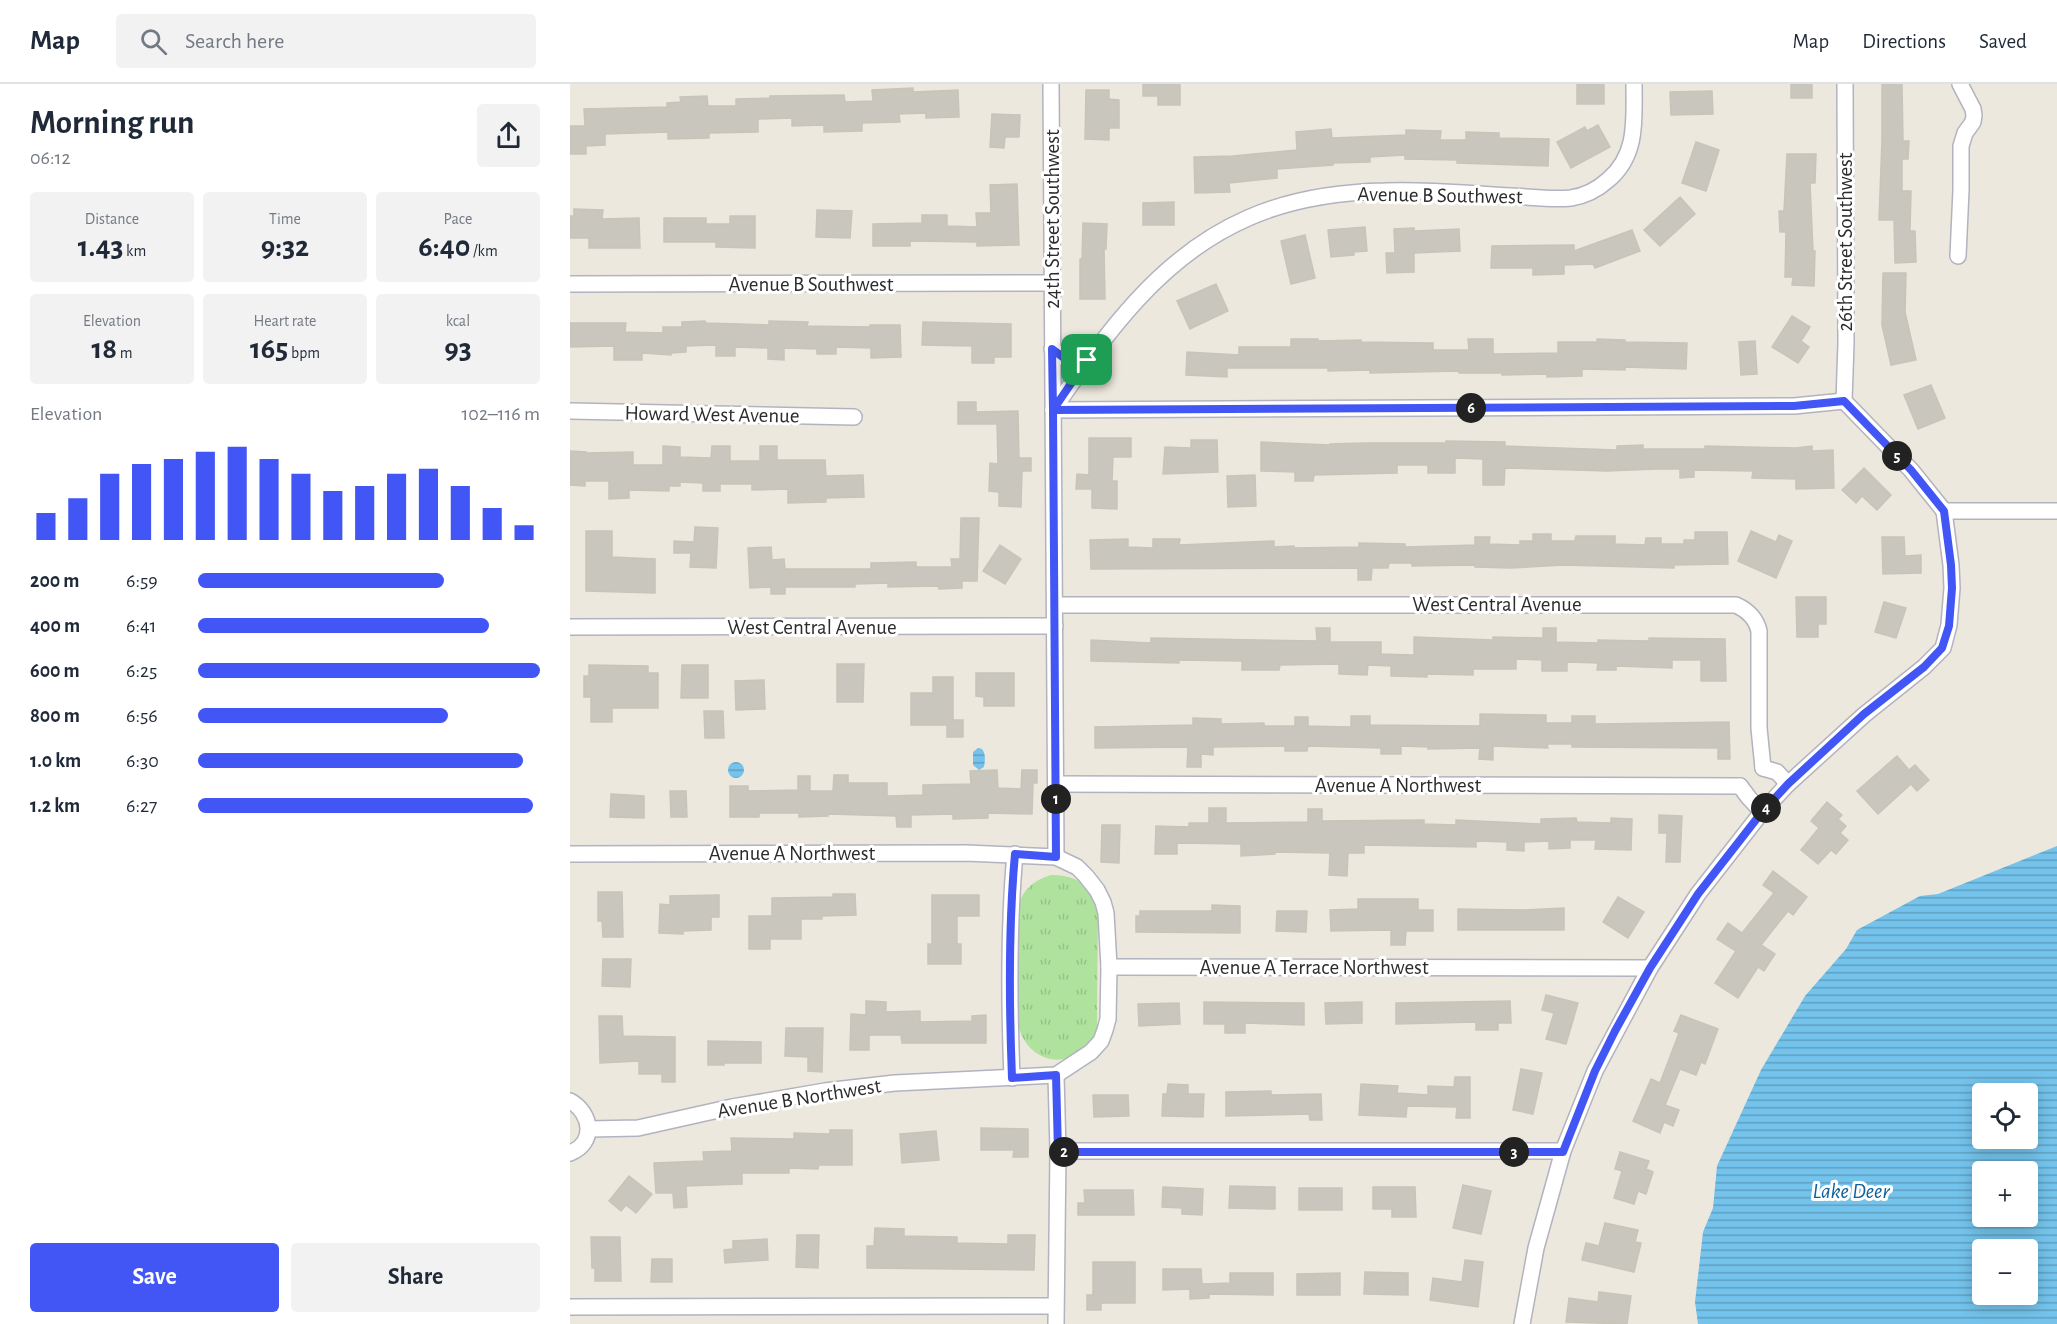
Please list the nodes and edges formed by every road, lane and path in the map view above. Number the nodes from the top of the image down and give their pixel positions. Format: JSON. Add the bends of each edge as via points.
{"nodes":[{"id":1,"x":1051,"y":84,"type":"edge"},
{"id":2,"x":1634,"y":84,"type":"edge"},
{"id":3,"x":1845,"y":84,"type":"edge"},
{"id":4,"x":1960,"y":84,"type":"edge"},
{"id":5,"x":1958,"y":256,"type":"dead end"},
{"id":6,"x":1052,"y":283,"type":"junction"},
{"id":7,"x":570,"y":284,"type":"edge"},
{"id":8,"x":1052,"y":349,"type":"junction"},
{"id":9,"x":1087,"y":360,"type":"junction"},
{"id":10,"x":1844,"y":401,"type":"junction"},
{"id":11,"x":1053,"y":410,"type":"junction"},
{"id":12,"x":570,"y":411,"type":"edge"},
{"id":13,"x":854,"y":417,"type":"dead end"},
{"id":14,"x":1944,"y":511,"type":"junction"},
{"id":15,"x":2057,"y":511,"type":"edge"},
{"id":16,"x":1055,"y":604,"type":"junction"},
{"id":17,"x":1054,"y":626,"type":"junction"},
{"id":18,"x":570,"y":627,"type":"edge"},
{"id":19,"x":1763,"y":768,"type":"junction"},
{"id":20,"x":1056,"y":784,"type":"junction"},
{"id":21,"x":1788,"y":784,"type":"junction"},
{"id":22,"x":1740,"y":786,"type":"junction"},
{"id":23,"x":1762,"y":812,"type":"junction"},
{"id":24,"x":570,"y":854,"type":"edge"},
{"id":25,"x":1015,"y":854,"type":"junction"},
{"id":26,"x":1056,"y":857,"type":"junction"},
{"id":27,"x":1109,"y":967,"type":"junction"},
{"id":28,"x":1650,"y":968,"type":"junction"},
{"id":29,"x":1056,"y":1075,"type":"junction"},
{"id":30,"x":1012,"y":1078,"type":"junction"},
{"id":31,"x":570,"y":1101,"type":"edge"},
{"id":32,"x":589,"y":1129,"type":"junction"},
{"id":33,"x":1058,"y":1152,"type":"junction"},
{"id":34,"x":1563,"y":1152,"type":"junction"},
{"id":35,"x":570,"y":1154,"type":"edge"},
{"id":36,"x":1055,"y":1306,"type":"junction"},
{"id":37,"x":570,"y":1307,"type":"edge"},
{"id":38,"x":1056,"y":1324,"type":"edge"},
{"id":39,"x":1522,"y":1324,"type":"edge"}],
"edges":[{"from":1,"to":6,"type":"street","name":"24th Street Southwest"},
{"from":2,"to":9,"type":"street","name":"Avenue B Southwest","via":[[1634,134],[1626,159],[1608,180],[1589,192],[1550,198],[1364,192],[1328,195],[1282,206],[1247,219],[1179,260],[1119,318]]},
{"from":3,"to":10,"type":"street","name":"26th Street Southwest"},
{"from":4,"to":5,"type":"street","via":[[1974,115],[1961,146]]},
{"from":6,"to":7,"type":"street","name":"Avenue B Southwest"},
{"from":6,"to":8,"type":"street","name":"24th Street Southwest"},
{"from":8,"to":9,"type":"street","via":[[1064,358]]},
{"from":8,"to":11,"type":"street","name":"24th Street Southwest"},
{"from":9,"to":11,"type":"street","name":"Avenue B Southwest"},
{"from":10,"to":11,"type":"street","via":[[1771,406]]},
{"from":10,"to":14,"type":"street","via":[[1911,470]]},
{"from":11,"to":16,"type":"street","name":"24th Street Southwest"},
{"from":12,"to":13,"type":"street","name":"Howard West Avenue"},
{"from":14,"to":15,"type":"street"},
{"from":14,"to":21,"type":"street","via":[[1952,588],[1949,626],[1942,648]]},
{"from":16,"to":17,"type":"street","name":"24th Street Southwest"},
{"from":16,"to":19,"type":"street","name":"West Central Avenue","via":[[1736,605],[1747,610],[1759,631]]},
{"from":17,"to":18,"type":"street","name":"West Central Avenue"},
{"from":17,"to":20,"type":"street","name":"24th Street Southwest"},
{"from":19,"to":21,"type":"street","via":[[1777,772]]},
{"from":19,"to":22,"type":"street"},
{"from":20,"to":22,"type":"street","name":"Avenue A Northwest"},
{"from":20,"to":26,"type":"street","name":"24th Street Southwest"},
{"from":21,"to":23,"type":"street"},
{"from":22,"to":23,"type":"street"},
{"from":23,"to":28,"type":"street","via":[[1698,894]]},
{"from":24,"to":25,"type":"street","name":"Avenue A Northwest"},
{"from":25,"to":26,"type":"street","name":"Avenue A Northwest"},
{"from":25,"to":30,"type":"street","via":[[1010,913]]},
{"from":26,"to":27,"type":"street","via":[[1077,867],[1103,902]]},
{"from":27,"to":28,"type":"street","name":"Avenue A Terrace Northwest"},
{"from":27,"to":29,"type":"street","via":[[1108,1019],[1101,1041],[1079,1062]]},
{"from":28,"to":34,"type":"street","via":[[1595,1071]]},
{"from":29,"to":30,"type":"street","name":"Avenue B Northwest"},
{"from":29,"to":33,"type":"street"},
{"from":30,"to":32,"type":"street","name":"Avenue B Northwest","via":[[895,1083],[825,1091],[638,1128]]},
{"from":31,"to":32,"type":"street","via":[[584,1112]]},
{"from":32,"to":35,"type":"street","via":[[581,1146]]},
{"from":33,"to":34,"type":"street"},
{"from":33,"to":36,"type":"street"},
{"from":34,"to":39,"type":"street","via":[[1536,1248]]},
{"from":36,"to":37,"type":"street"},
{"from":36,"to":38,"type":"street"}]}
